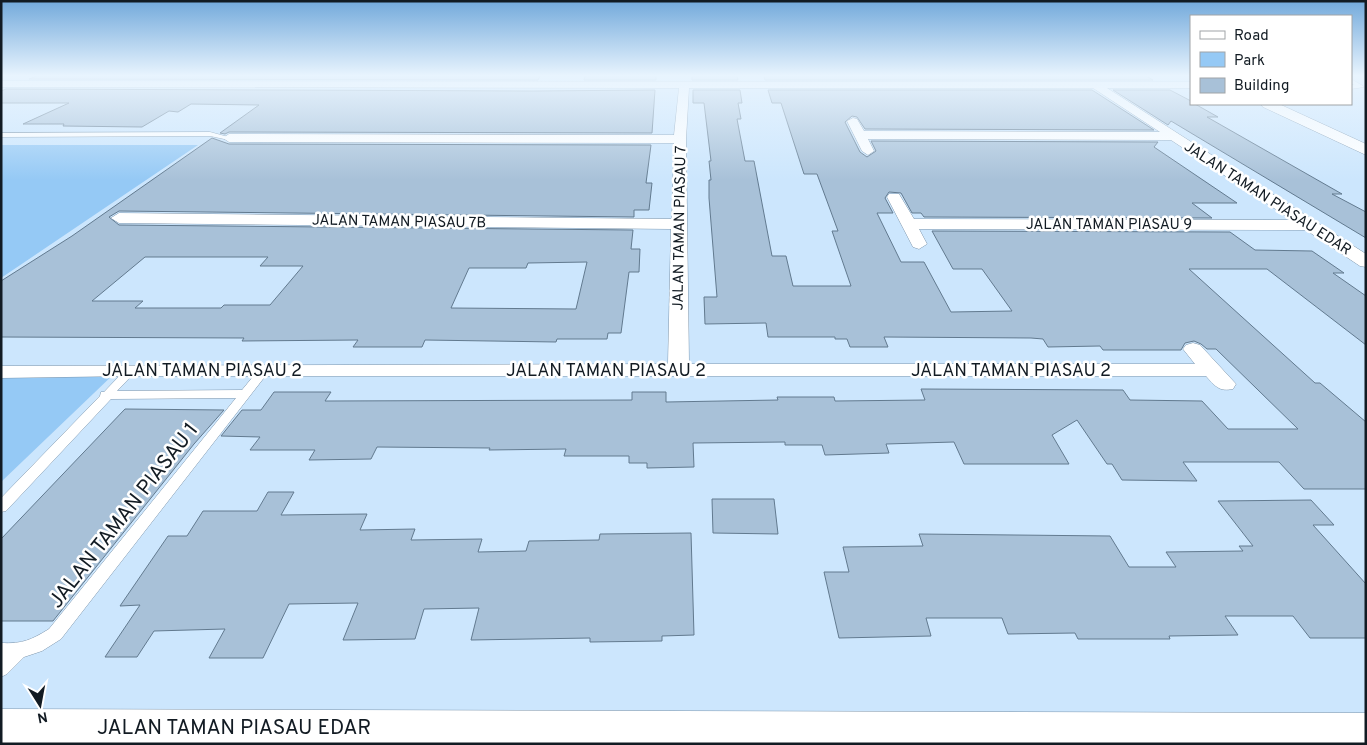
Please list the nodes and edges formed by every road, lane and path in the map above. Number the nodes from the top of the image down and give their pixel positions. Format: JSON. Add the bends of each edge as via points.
{"nodes":[{"id":1,"x":682,"y":111,"type":"edge"},
{"id":2,"x":1134,"y":111,"type":"edge"},
{"id":3,"x":1282,"y":111,"type":"edge"},
{"id":4,"x":1315,"y":111,"type":"edge"},
{"id":5,"x":853,"y":121,"type":"dead end"},
{"id":6,"x":1366,"y":133,"type":"edge"},
{"id":7,"x":1,"y":135,"type":"edge"},
{"id":8,"x":861,"y":135,"type":"junction"},
{"id":9,"x":1172,"y":136,"type":"junction"},
{"id":10,"x":229,"y":138,"type":"joint"},
{"id":11,"x":680,"y":139,"type":"junction"},
{"id":12,"x":1366,"y":150,"type":"edge"},
{"id":13,"x":868,"y":151,"type":"dead end"},
{"id":14,"x":894,"y":197,"type":"dead end"},
{"id":15,"x":119,"y":218,"type":"dead end"},
{"id":16,"x":679,"y":224,"type":"junction"},
{"id":17,"x":909,"y":224,"type":"junction"},
{"id":18,"x":1310,"y":225,"type":"junction"},
{"id":19,"x":920,"y":244,"type":"dead end"},
{"id":20,"x":1366,"y":262,"type":"edge"},
{"id":21,"x":1193,"y":349,"type":"dead end"},
{"id":22,"x":131,"y":370,"type":"junction"},
{"id":23,"x":264,"y":370,"type":"junction"},
{"id":24,"x":678,"y":370,"type":"junction"},
{"id":25,"x":1,"y":372,"type":"edge"},
{"id":26,"x":245,"y":394,"type":"junction"},
{"id":27,"x":105,"y":395,"type":"junction"},
{"id":28,"x":1,"y":507,"type":"edge"},
{"id":29,"x":1,"y":650,"type":"edge"},
{"id":30,"x":19,"y":651,"type":"junction"},
{"id":31,"x":1,"y":669,"type":"edge"},
{"id":32,"x":1,"y":726,"type":"edge"},
{"id":33,"x":1366,"y":730,"type":"edge"}],
"edges":[{"from":1,"to":11,"type":"street","name":"JALAN TAMAN PIASAU 7"},
{"from":2,"to":9,"type":"street","name":"JALAN TAMAN PIASAU EDAR"},
{"from":3,"to":12,"type":"street"},
{"from":4,"to":6,"type":"street"},
{"from":5,"to":8,"type":"street"},
{"from":7,"to":10,"type":"lane","via":[[210,134]]},
{"from":8,"to":9,"type":"street"},
{"from":8,"to":13,"type":"street"},
{"from":9,"to":18,"type":"street","name":"JALAN TAMAN PIASAU EDAR"},
{"from":10,"to":11,"type":"street"},
{"from":11,"to":16,"type":"street","name":"JALAN TAMAN PIASAU 7"},
{"from":14,"to":17,"type":"street"},
{"from":15,"to":16,"type":"street","name":"JALAN TAMAN PIASAU 7B"},
{"from":16,"to":24,"type":"street","name":"JALAN TAMAN PIASAU 7"},
{"from":17,"to":18,"type":"street","name":"JALAN TAMAN PIASAU 9"},
{"from":17,"to":19,"type":"street"},
{"from":18,"to":20,"type":"street","name":"JALAN TAMAN PIASAU EDAR"},
{"from":21,"to":24,"type":"street","name":"JALAN TAMAN PIASAU 2","via":[[1218,377]]},
{"from":22,"to":23,"type":"street","name":"JALAN TAMAN PIASAU 2"},
{"from":22,"to":25,"type":"street","name":"JALAN TAMAN PIASAU 2"},
{"from":22,"to":27,"type":"lane"},
{"from":23,"to":24,"type":"street","name":"JALAN TAMAN PIASAU 2"},
{"from":23,"to":26,"type":"lane","name":"JALAN TAMAN PIASAU 1"},
{"from":26,"to":27,"type":"lane"},
{"from":26,"to":30,"type":"lane","name":"JALAN TAMAN PIASAU 1","via":[[75,611],[54,634],[36,646]]},
{"from":27,"to":28,"type":"lane","via":[[97,408]]},
{"from":29,"to":30,"type":"lane"},
{"from":30,"to":31,"type":"lane","name":"JALAN TAMAN PIASAU 1"},
{"from":32,"to":33,"type":"street","name":"JALAN TAMAN PIASAU EDAR"}]}
